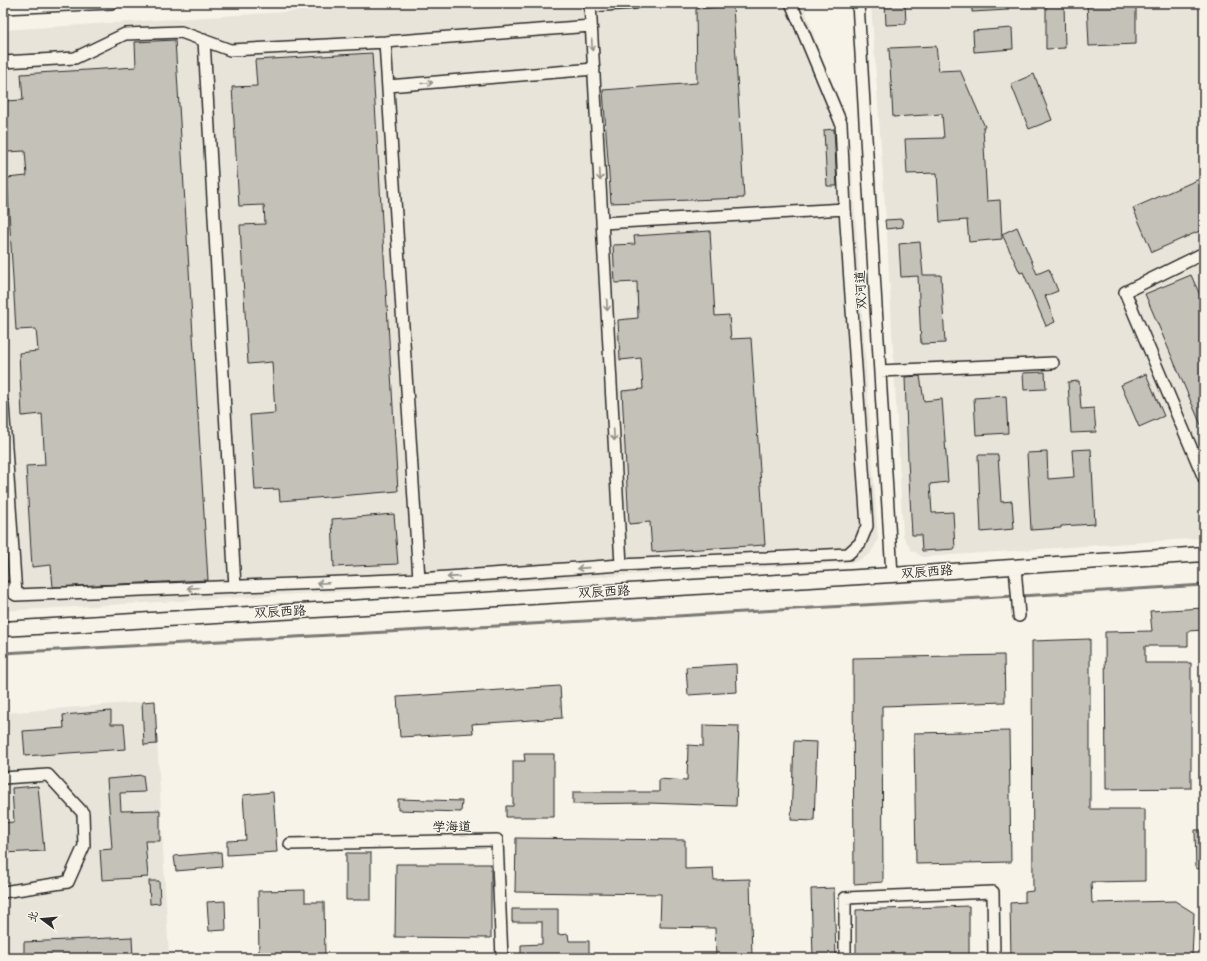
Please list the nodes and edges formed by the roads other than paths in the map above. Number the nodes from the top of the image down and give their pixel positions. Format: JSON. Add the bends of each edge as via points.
{"nodes":[{"id":1,"x":112,"y":3,"type":"edge"},
{"id":2,"x":635,"y":3,"type":"edge"},
{"id":3,"x":791,"y":3,"type":"edge"},
{"id":4,"x":858,"y":3,"type":"edge"},
{"id":5,"x":590,"y":5,"type":"edge"},
{"id":6,"x":3,"y":8,"type":"edge"},
{"id":7,"x":591,"y":26,"type":"junction"},
{"id":8,"x":204,"y":40,"type":"junction"},
{"id":9,"x":385,"y":42,"type":"junction"},
{"id":10,"x":3,"y":62,"type":"edge"},
{"id":11,"x":594,"y":69,"type":"junction"},
{"id":12,"x":388,"y":86,"type":"junction"},
{"id":13,"x":845,"y":209,"type":"junction"},
{"id":14,"x":602,"y":223,"type":"junction"},
{"id":15,"x":1204,"y":253,"type":"edge"},
{"id":16,"x":1053,"y":363,"type":"dead end"},
{"id":17,"x":880,"y":371,"type":"junction"},
{"id":18,"x":3,"y":404,"type":"edge"},
{"id":19,"x":1204,"y":478,"type":"edge"},
{"id":20,"x":1204,"y":554,"type":"edge"},
{"id":21,"x":621,"y":565,"type":"junction"},
{"id":22,"x":1015,"y":567,"type":"junction"},
{"id":23,"x":892,"y":575,"type":"junction"},
{"id":24,"x":419,"y":580,"type":"junction"},
{"id":25,"x":3,"y":586,"type":"edge"},
{"id":26,"x":235,"y":587,"type":"junction"},
{"id":27,"x":16,"y":595,"type":"junction"},
{"id":28,"x":1019,"y":616,"type":"dead end"},
{"id":29,"x":3,"y":629,"type":"edge"},
{"id":30,"x":3,"y":778,"type":"edge"},
{"id":31,"x":290,"y":844,"type":"dead end"},
{"id":32,"x":3,"y":892,"type":"edge"},
{"id":33,"x":502,"y":958,"type":"edge"},
{"id":34,"x":845,"y":958,"type":"edge"},
{"id":35,"x":994,"y":958,"type":"edge"}],
"edges":[{"from":1,"to":6,"type":"street"},
{"from":2,"to":5,"type":"street"},
{"from":3,"to":13,"type":"street","via":[[841,123]]},
{"from":4,"to":17,"type":"street","name":"双河道"},
{"from":5,"to":7,"type":"street"},
{"from":7,"to":9,"type":"street"},
{"from":7,"to":11,"type":"street","one_way":true},
{"from":8,"to":9,"type":"street","via":[[230,50]]},
{"from":8,"to":10,"type":"street","via":[[181,32],[125,34],[75,58]]},
{"from":8,"to":26,"type":"street"},
{"from":9,"to":12,"type":"street"},
{"from":12,"to":11,"type":"street","one_way":true},
{"from":11,"to":14,"type":"street","one_way":true},
{"from":12,"to":24,"type":"street"},
{"from":13,"to":14,"type":"street"},
{"from":13,"to":21,"type":"street","via":[[866,526],[860,543],[848,554]]},
{"from":14,"to":21,"type":"street","one_way":true},
{"from":15,"to":19,"type":"street","via":[[1125,292]]},
{"from":16,"to":17,"type":"street"},
{"from":17,"to":23,"type":"street","name":"双河道"},
{"from":18,"to":27,"type":"street"},
{"from":20,"to":22,"type":"main road","name":"双辰西路"},
{"from":21,"to":24,"type":"street","one_way":true},
{"from":22,"to":23,"type":"main road","name":"双辰西路"},
{"from":22,"to":28,"type":"street"},
{"from":23,"to":29,"type":"main road","name":"双辰西路"},
{"from":24,"to":26,"type":"street","one_way":true},
{"from":25,"to":27,"type":"street"},
{"from":26,"to":27,"type":"street","one_way":true},
{"from":30,"to":32,"type":"street","via":[[48,775],[83,813],[84,846],[68,882]]},
{"from":31,"to":33,"type":"street","name":"学海道","via":[[497,840]]},
{"from":34,"to":35,"type":"street","via":[[845,898],[993,892]]}]}
